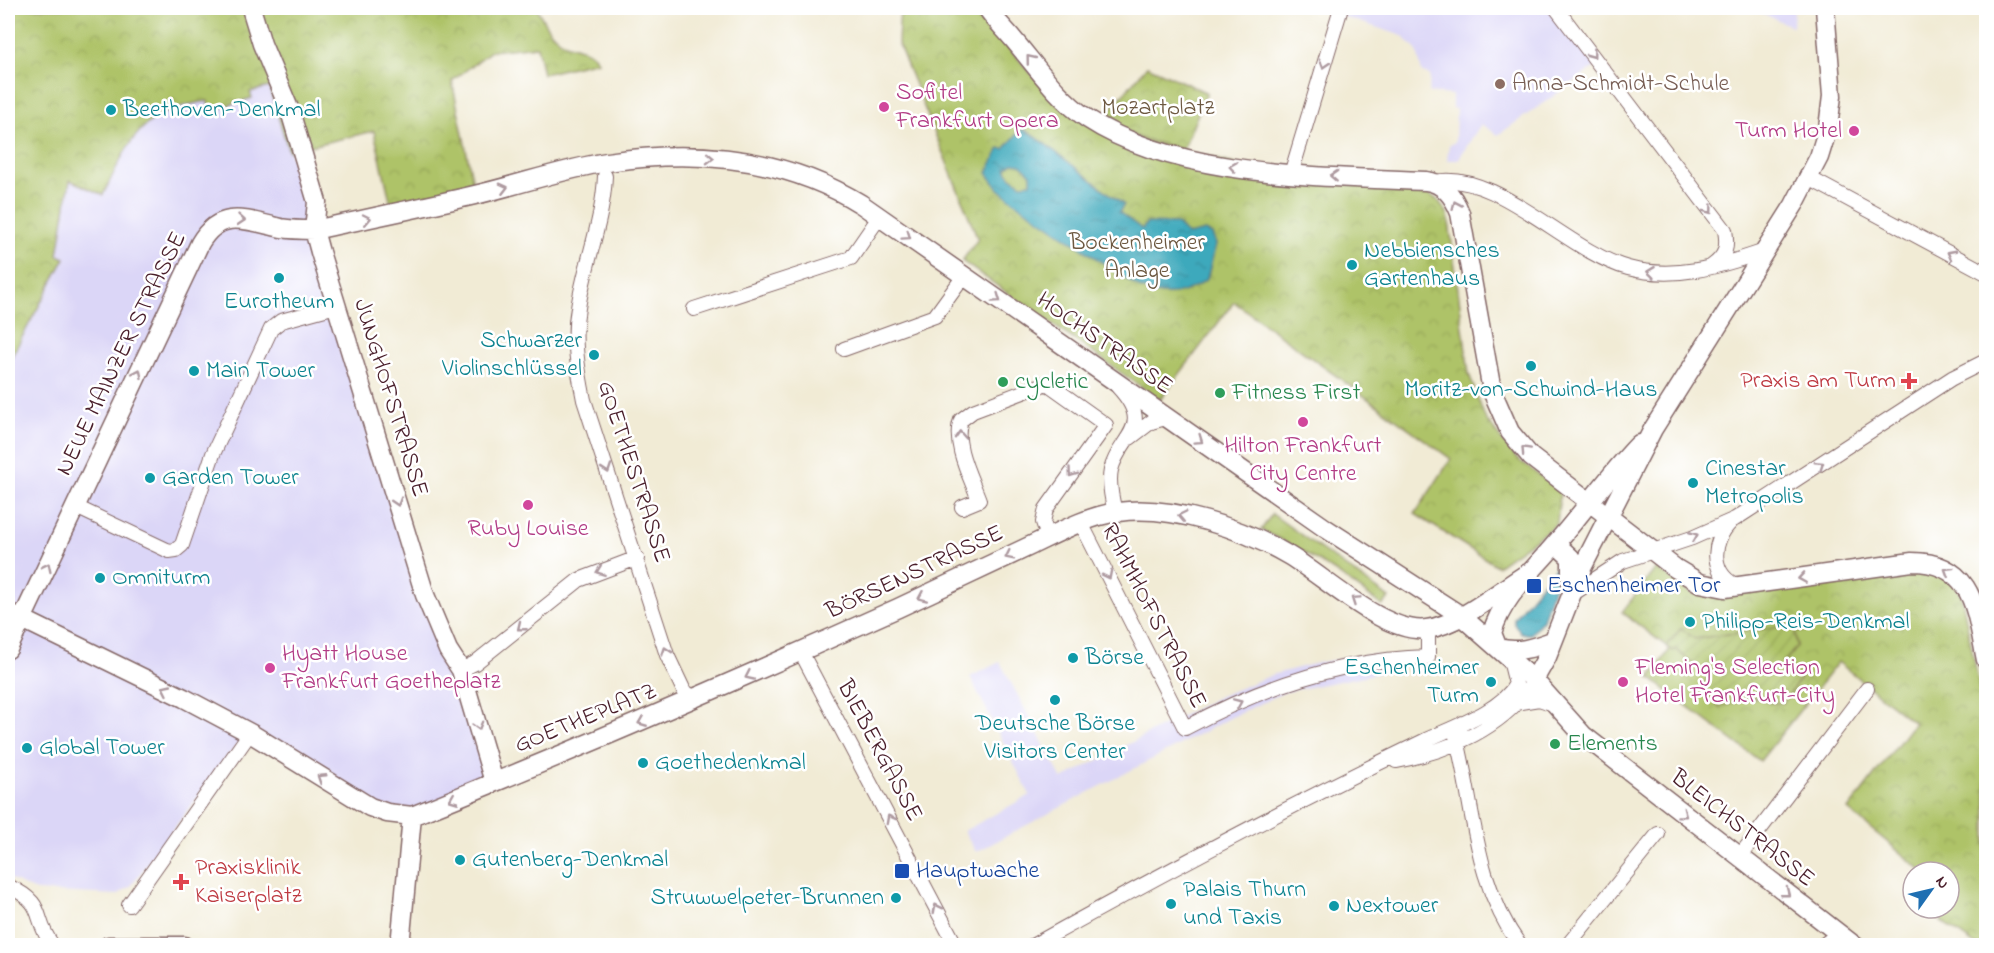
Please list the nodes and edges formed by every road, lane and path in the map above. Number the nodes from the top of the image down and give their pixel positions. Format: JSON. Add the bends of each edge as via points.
{"nodes":[{"id":1,"x":987,"y":8,"type":"edge"},
{"id":2,"x":1341,"y":8,"type":"edge"},
{"id":3,"x":1556,"y":8,"type":"edge"},
{"id":4,"x":1825,"y":8,"type":"edge"},
{"id":5,"x":255,"y":13,"type":"edge"},
{"id":6,"x":652,"y":158,"type":"joint"},
{"id":7,"x":1291,"y":174,"type":"junction"},
{"id":8,"x":606,"y":176,"type":"dead end"},
{"id":9,"x":1809,"y":178,"type":"junction"},
{"id":10,"x":1435,"y":182,"type":"junction"},
{"id":11,"x":880,"y":216,"type":"junction"},
{"id":12,"x":314,"y":230,"type":"junction"},
{"id":13,"x":1762,"y":252,"type":"junction"},
{"id":14,"x":1709,"y":268,"type":"junction"},
{"id":15,"x":1986,"y":273,"type":"edge"},
{"id":16,"x":964,"y":276,"type":"junction"},
{"id":17,"x":336,"y":306,"type":"junction"},
{"id":18,"x":694,"y":309,"type":"dead end"},
{"id":19,"x":844,"y":349,"type":"dead end"},
{"id":20,"x":1986,"y":361,"type":"edge"},
{"id":21,"x":1112,"y":380,"type":"junction"},
{"id":22,"x":1166,"y":418,"type":"junction"},
{"id":23,"x":1653,"y":429,"type":"junction"},
{"id":24,"x":1130,"y":438,"type":"junction"},
{"id":25,"x":1589,"y":503,"type":"junction"},
{"id":26,"x":76,"y":507,"type":"junction"},
{"id":27,"x":962,"y":507,"type":"dead end"},
{"id":28,"x":1115,"y":512,"type":"junction"},
{"id":29,"x":1607,"y":517,"type":"junction"},
{"id":30,"x":1735,"y":519,"type":"junction"},
{"id":31,"x":1081,"y":523,"type":"junction"},
{"id":32,"x":1048,"y":537,"type":"junction"},
{"id":33,"x":1556,"y":544,"type":"junction"},
{"id":34,"x":1652,"y":551,"type":"junction"},
{"id":35,"x":637,"y":558,"type":"junction"},
{"id":36,"x":1528,"y":573,"type":"junction"},
{"id":37,"x":1742,"y":587,"type":"junction"},
{"id":38,"x":1569,"y":596,"type":"junction"},
{"id":39,"x":1461,"y":615,"type":"junction"},
{"id":40,"x":14,"y":616,"type":"edge"},
{"id":41,"x":1428,"y":629,"type":"junction"},
{"id":42,"x":1552,"y":641,"type":"junction"},
{"id":43,"x":8,"y":649,"type":"edge"},
{"id":44,"x":801,"y":652,"type":"junction"},
{"id":45,"x":1504,"y":652,"type":"junction"},
{"id":46,"x":1986,"y":660,"type":"edge"},
{"id":47,"x":460,"y":670,"type":"junction"},
{"id":48,"x":1534,"y":680,"type":"junction"},
{"id":49,"x":1868,"y":690,"type":"dead end"},
{"id":50,"x":696,"y":699,"type":"junction"},
{"id":51,"x":1515,"y":703,"type":"junction"},
{"id":52,"x":1554,"y":704,"type":"junction"},
{"id":53,"x":1462,"y":723,"type":"junction"},
{"id":54,"x":250,"y":733,"type":"junction"},
{"id":55,"x":1457,"y":743,"type":"junction"},
{"id":56,"x":1379,"y":765,"type":"junction"},
{"id":57,"x":494,"y":782,"type":"junction"},
{"id":58,"x":412,"y":816,"type":"junction"},
{"id":59,"x":1658,"y":834,"type":"dead end"},
{"id":60,"x":1739,"y":857,"type":"junction"},
{"id":61,"x":8,"y":886,"type":"edge"},
{"id":62,"x":129,"y":905,"type":"dead end"},
{"id":63,"x":1838,"y":934,"type":"junction"},
{"id":64,"x":1035,"y":944,"type":"edge"},
{"id":65,"x":53,"y":945,"type":"edge"},
{"id":66,"x":118,"y":945,"type":"edge"},
{"id":67,"x":185,"y":945,"type":"edge"},
{"id":68,"x":399,"y":945,"type":"edge"},
{"id":69,"x":956,"y":945,"type":"edge"},
{"id":70,"x":1520,"y":945,"type":"edge"},
{"id":71,"x":1567,"y":945,"type":"edge"},
{"id":72,"x":1822,"y":945,"type":"edge"},
{"id":73,"x":1855,"y":945,"type":"edge"}],
"edges":[{"from":7,"to":1,"type":"main road","one_way":true,"via":[[1217,165],[1138,146],[1094,123],[1065,99]]},
{"from":2,"to":7,"type":"street","one_way":true},
{"from":3,"to":14,"type":"street","one_way":true,"via":[[1725,230],[1726,250],[1722,259]]},
{"from":4,"to":9,"type":"main road","via":[[1832,96],[1828,128]]},
{"from":5,"to":12,"type":"main road","name":"JUNGHOFSTRASSE","via":[[317,202]]},
{"from":6,"to":11,"type":"main road","name":"HOCHSTRASSE","one_way":true,"via":[[733,159],[782,168],[829,186]]},
{"from":12,"to":6,"type":"main road","name":"NEUE MAINZER STRASSE","one_way":true,"via":[[606,162]]},
{"from":10,"to":7,"type":"main road","one_way":true},
{"from":8,"to":35,"type":"street","name":"GOETHESTRASSE","one_way":true,"via":[[604,204],[578,308],[578,358],[584,400]]},
{"from":9,"to":13,"type":"main road"},
{"from":15,"to":9,"type":"street","one_way":true},
{"from":14,"to":10,"type":"street","one_way":true,"via":[[1668,274],[1628,268],[1604,260],[1492,192],[1464,183]]},
{"from":25,"to":10,"type":"main road","one_way":true,"via":[[1531,457],[1501,417],[1490,381],[1460,213],[1448,191]]},
{"from":11,"to":16,"type":"main road","name":"HOCHSTRASSE","one_way":true},
{"from":11,"to":18,"type":"street","via":[[851,258]]},
{"from":12,"to":17,"type":"main road","name":"JUNGHOFSTRASSE"},
{"from":26,"to":12,"type":"main road","name":"NEUE MAINZER STRASSE","one_way":true,"via":[[204,235],[233,219]]},
{"from":13,"to":14,"type":"street"},
{"from":13,"to":23,"type":"main road"},
{"from":16,"to":19,"type":"street","via":[[935,316]]},
{"from":16,"to":21,"type":"main road","name":"HOCHSTRASSE","one_way":true},
{"from":17,"to":26,"type":"street","via":[[274,325],[225,427],[182,545],[176,550],[170,551]]},
{"from":17,"to":47,"type":"main road","name":"JUNGHOFSTRASSE","one_way":true,"via":[[425,595]]},
{"from":30,"to":20,"type":"street","one_way":true,"via":[[1952,378]]},
{"from":21,"to":22,"type":"main road","name":"HOCHSTRASSE"},
{"from":21,"to":24,"type":"street","via":[[1132,409]]},
{"from":22,"to":24,"type":"street","via":[[1151,422]]},
{"from":22,"to":39,"type":"main road","name":"HOCHSTRASSE","one_way":true,"via":[[1325,528]]},
{"from":23,"to":25,"type":"main road"},
{"from":23,"to":29,"type":"main road"},
{"from":24,"to":28,"type":"street","via":[[1111,471]]},
{"from":25,"to":29,"type":"main road"},
{"from":25,"to":33,"type":"main road"},
{"from":40,"to":26,"type":"main road","name":"NEUE MAINZER STRASSE","one_way":true},
{"from":27,"to":32,"type":"street","one_way":true,"via":[[979,500],[960,445],[961,420],[973,411],[1047,383],[1106,425],[1046,509],[1043,522]]},
{"from":28,"to":31,"type":"main road","name":"BÖRSENSTRASSE"},
{"from":41,"to":28,"type":"main road","name":"BÖRSENSTRASSE","one_way":true,"via":[[1399,626],[1378,616],[1291,556],[1247,534],[1167,513]]},
{"from":29,"to":34,"type":"main road"},
{"from":29,"to":38,"type":"main road"},
{"from":34,"to":30,"type":"street","one_way":true},
{"from":30,"to":37,"type":"street","via":[[1721,535],[1716,558],[1726,579]]},
{"from":31,"to":32,"type":"main road","name":"BÖRSENSTRASSE"},
{"from":31,"to":41,"type":"street","name":"RAHMHOFSTRASSE","one_way":true,"via":[[1185,728],[1277,686],[1322,672],[1378,661],[1428,657]]},
{"from":32,"to":44,"type":"main road","name":"BÖRSENSTRASSE","one_way":true},
{"from":33,"to":36,"type":"main road"},
{"from":33,"to":38,"type":"main road","via":[[1571,558]]},
{"from":34,"to":37,"type":"main road","via":[[1700,583]]},
{"from":34,"to":38,"type":"street","via":[[1613,567]]},
{"from":35,"to":47,"type":"street","one_way":true,"via":[[579,580],[475,663]]},
{"from":50,"to":35,"type":"street","name":"GOETHESTRASSE","one_way":true,"via":[[684,691],[667,655]]},
{"from":36,"to":39,"type":"main road"},
{"from":36,"to":45,"type":"main road","via":[[1494,624],[1492,633]]},
{"from":46,"to":37,"type":"main road","one_way":true,"via":[[1968,589],[1955,574],[1932,562],[1912,561]]},
{"from":38,"to":42,"type":"main road"},
{"from":39,"to":41,"type":"main road","via":[[1444,626]]},
{"from":39,"to":45,"type":"main road","name":"HOCHSTRASSE"},
{"from":40,"to":43,"type":"main road","name":"NEUE MAINZER STRASSE"},
{"from":54,"to":40,"type":"main road","one_way":true},
{"from":42,"to":45,"type":"main road","via":[[1522,651]]},
{"from":42,"to":48,"type":"main road"},
{"from":44,"to":50,"type":"main road","name":"BÖRSENSTRASSE","one_way":true},
{"from":69,"to":44,"type":"street","name":"BIEBERGASSE","one_way":true},
{"from":45,"to":48,"type":"main road","name":"BLEICHSTRASSE"},
{"from":45,"to":53,"type":"street","via":[[1516,678],[1513,690],[1494,706]]},
{"from":47,"to":57,"type":"main road","name":"JUNGHOFSTRASSE","one_way":true},
{"from":48,"to":51,"type":"street"},
{"from":48,"to":52,"type":"main road","name":"BLEICHSTRASSE"},
{"from":49,"to":60,"type":"street"},
{"from":50,"to":57,"type":"main road","name":"GOETHEPLATZ","one_way":true},
{"from":51,"to":52,"type":"street","via":[[1539,699]]},
{"from":51,"to":55,"type":"street","via":[[1495,722]]},
{"from":52,"to":60,"type":"main road","name":"BLEICHSTRASSE","one_way":true,"via":[[1583,735]]},
{"from":53,"to":55,"type":"street"},
{"from":53,"to":56,"type":"street"},
{"from":58,"to":54,"type":"main road","one_way":true,"via":[[370,807]]},
{"from":54,"to":62,"type":"street"},
{"from":55,"to":56,"type":"street"},
{"from":55,"to":70,"type":"street","via":[[1488,889]]},
{"from":56,"to":64,"type":"street","via":[[1283,809]]},
{"from":57,"to":58,"type":"main road","name":"GOETHEPLATZ","one_way":true},
{"from":58,"to":68,"type":"main road"},
{"from":59,"to":71,"type":"street"},
{"from":60,"to":63,"type":"main road","name":"BLEICHSTRASSE","one_way":true},
{"from":61,"to":65,"type":"street","via":[[32,900]]},
{"from":63,"to":72,"type":"street"},
{"from":63,"to":73,"type":"main road","name":"BLEICHSTRASSE"},
{"from":66,"to":67,"type":"main road"}]}
